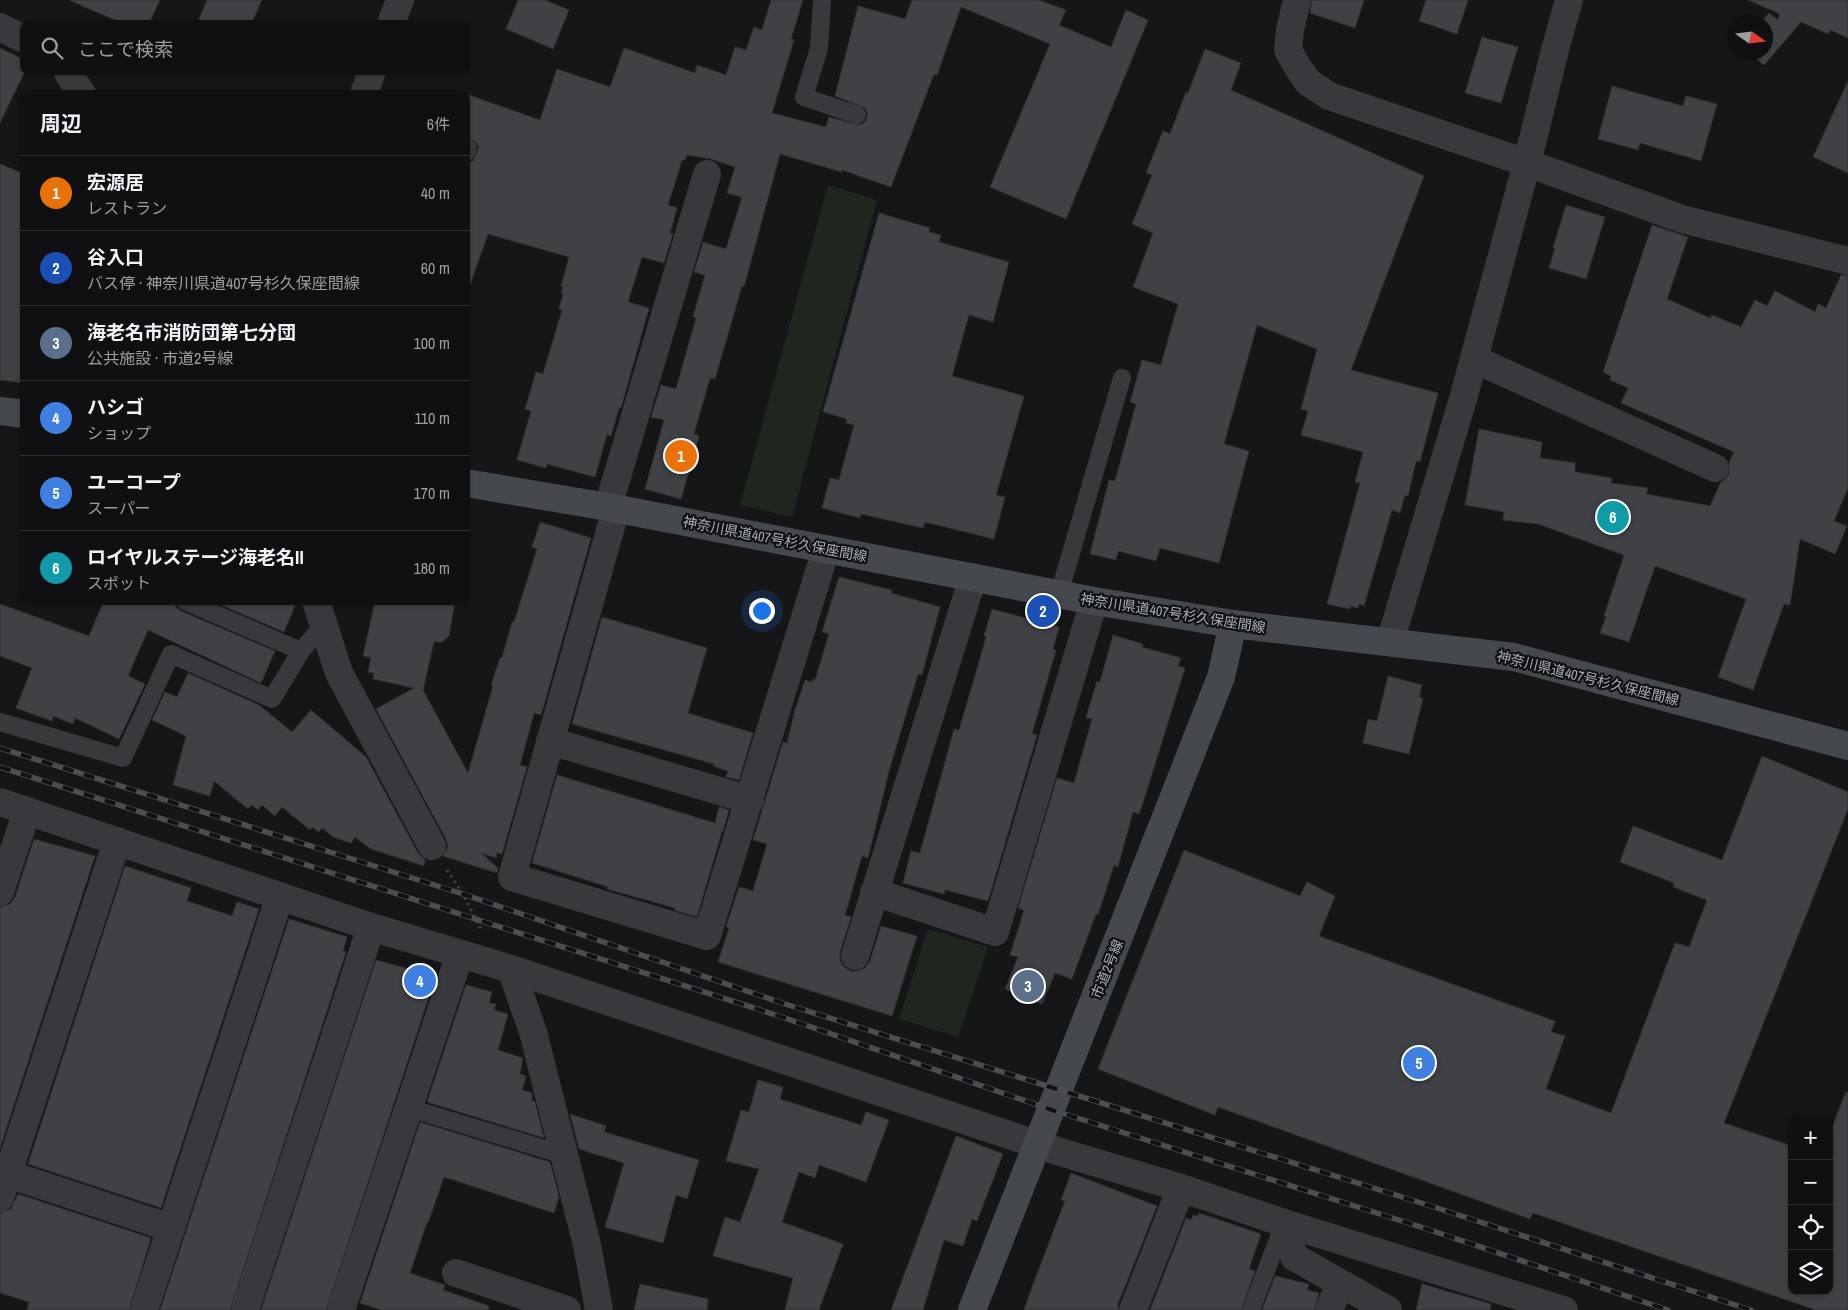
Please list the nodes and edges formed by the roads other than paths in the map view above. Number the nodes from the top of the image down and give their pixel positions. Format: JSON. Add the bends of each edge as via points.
{"nodes":[{"id":1,"x":400,"y":0,"type":"edge"},
{"id":2,"x":822,"y":0,"type":"edge"},
{"id":3,"x":1297,"y":0,"type":"edge"},
{"id":4,"x":1569,"y":0,"type":"edge"},
{"id":5,"x":392,"y":20,"type":"edge"},
{"id":6,"x":0,"y":27,"type":"edge"},
{"id":7,"x":20,"y":37,"type":"edge"},
{"id":8,"x":69,"y":75,"type":"edge"},
{"id":9,"x":371,"y":75,"type":"edge"},
{"id":10,"x":79,"y":90,"type":"edge"},
{"id":11,"x":365,"y":90,"type":"edge"},
{"id":12,"x":857,"y":115,"type":"dead end"},
{"id":13,"x":1527,"y":163,"type":"junction"},
{"id":14,"x":707,"y":174,"type":"dead end"},
{"id":15,"x":1848,"y":261,"type":"edge"},
{"id":16,"x":1474,"y":359,"type":"junction"},
{"id":17,"x":1122,"y":378,"type":"dead end"},
{"id":18,"x":0,"y":410,"type":"edge"},
{"id":19,"x":20,"y":413,"type":"edge"},
{"id":20,"x":1715,"y":468,"type":"dead end"},
{"id":21,"x":470,"y":484,"type":"edge"},
{"id":22,"x":612,"y":508,"type":"junction"},
{"id":23,"x":826,"y":549,"type":"junction"},
{"id":24,"x":973,"y":577,"type":"junction"},
{"id":25,"x":1059,"y":594,"type":"junction"},
{"id":26,"x":1094,"y":601,"type":"junction"},
{"id":27,"x":194,"y":605,"type":"edge"},
{"id":28,"x":319,"y":613,"type":"edge"},
{"id":29,"x":1233,"y":624,"type":"junction"},
{"id":30,"x":1390,"y":642,"type":"junction"},
{"id":31,"x":301,"y":652,"type":"junction"},
{"id":32,"x":0,"y":722,"type":"edge"},
{"id":33,"x":550,"y":741,"type":"junction"},
{"id":34,"x":1848,"y":746,"type":"edge"},
{"id":35,"x":750,"y":800,"type":"junction"},
{"id":36,"x":0,"y":802,"type":"edge"},
{"id":37,"x":26,"y":811,"type":"junction"},
{"id":38,"x":117,"y":841,"type":"junction"},
{"id":39,"x":432,"y":846,"type":"road end"},
{"id":40,"x":0,"y":892,"type":"edge"},
{"id":41,"x":874,"y":892,"type":"junction"},
{"id":42,"x":280,"y":896,"type":"junction"},
{"id":43,"x":371,"y":927,"type":"junction"},
{"id":44,"x":460,"y":954,"type":"junction"},
{"id":45,"x":855,"y":956,"type":"dead end"},
{"id":46,"x":503,"y":967,"type":"junction"},
{"id":47,"x":409,"y":1108,"type":"junction"},
{"id":48,"x":1038,"y":1145,"type":"junction"},
{"id":49,"x":564,"y":1156,"type":"junction"},
{"id":50,"x":4,"y":1186,"type":"edge"},
{"id":51,"x":1181,"y":1188,"type":"junction"},
{"id":52,"x":1284,"y":1223,"type":"junction"},
{"id":53,"x":172,"y":1228,"type":"junction"},
{"id":54,"x":456,"y":1272,"type":"dead end"},
{"id":55,"x":1340,"y":1284,"type":"junction"},
{"id":56,"x":144,"y":1310,"type":"edge"},
{"id":57,"x":245,"y":1310,"type":"edge"},
{"id":58,"x":341,"y":1310,"type":"edge"},
{"id":59,"x":566,"y":1310,"type":"edge"},
{"id":60,"x":599,"y":1310,"type":"edge"},
{"id":61,"x":972,"y":1310,"type":"edge"},
{"id":62,"x":1133,"y":1310,"type":"edge"},
{"id":63,"x":1251,"y":1310,"type":"edge"},
{"id":64,"x":1329,"y":1310,"type":"edge"},
{"id":65,"x":1388,"y":1310,"type":"edge"},
{"id":66,"x":1564,"y":1310,"type":"edge"}],
"edges":[{"from":1,"to":5,"type":"street"},
{"from":2,"to":12,"type":"lane","via":[[819,48],[804,97]]},
{"from":3,"to":13,"type":"street","via":[[1288,50],[1308,82],[1329,96]]},
{"from":4,"to":13,"type":"street"},
{"from":6,"to":7,"type":"street"},
{"from":8,"to":10,"type":"street"},
{"from":9,"to":11,"type":"street"},
{"from":13,"to":15,"type":"street","via":[[1682,219]]},
{"from":13,"to":16,"type":"street"},
{"from":14,"to":22,"type":"street"},
{"from":16,"to":20,"type":"street"},
{"from":16,"to":30,"type":"street"},
{"from":17,"to":25,"type":"lane"},
{"from":18,"to":19,"type":"main road"},
{"from":21,"to":22,"type":"main road","name":"神奈川県道407号杉久保座間線"},
{"from":22,"to":23,"type":"main road","name":"神奈川県道407号杉久保座間線"},
{"from":22,"to":33,"type":"street"},
{"from":23,"to":24,"type":"main road","name":"神奈川県道407号杉久保座間線"},
{"from":23,"to":35,"type":"street"},
{"from":24,"to":25,"type":"main road","name":"神奈川県道407号杉久保座間線"},
{"from":24,"to":41,"type":"street"},
{"from":25,"to":26,"type":"main road","name":"神奈川県道407号杉久保座間線"},
{"from":26,"to":29,"type":"main road","name":"神奈川県道407号杉久保座間線"},
{"from":26,"to":41,"type":"street","via":[[995,932]]},
{"from":27,"to":31,"type":"lane"},
{"from":28,"to":31,"type":"lane"},
{"from":28,"to":39,"type":"street","via":[[339,673]]},
{"from":29,"to":30,"type":"main road","name":"神奈川県道407号杉久保座間線"},
{"from":29,"to":48,"type":"main road","name":"市道2号線","via":[[1221,677]]},
{"from":30,"to":34,"type":"main road","name":"神奈川県道407号杉久保座間線","via":[[1514,658]]},
{"from":31,"to":32,"type":"lane","via":[[272,699],[171,654],[123,758]]},
{"from":33,"to":35,"type":"street"},
{"from":33,"to":35,"type":"street","via":[[512,877],[707,936]]},
{"from":36,"to":37,"type":"street"},
{"from":37,"to":38,"type":"street"},
{"from":37,"to":40,"type":"street"},
{"from":38,"to":42,"type":"street"},
{"from":38,"to":50,"type":"street"},
{"from":41,"to":45,"type":"street"},
{"from":42,"to":43,"type":"street"},
{"from":42,"to":53,"type":"street"},
{"from":43,"to":44,"type":"street"},
{"from":43,"to":57,"type":"street"},
{"from":44,"to":46,"type":"street"},
{"from":44,"to":47,"type":"street"},
{"from":46,"to":48,"type":"street"},
{"from":46,"to":49,"type":"street","via":[[533,1032]]},
{"from":47,"to":49,"type":"lane"},
{"from":47,"to":58,"type":"street"},
{"from":48,"to":51,"type":"street"},
{"from":48,"to":61,"type":"main road","name":"市道2号線"},
{"from":49,"to":60,"type":"street"},
{"from":50,"to":53,"type":"street"},
{"from":51,"to":52,"type":"street"},
{"from":51,"to":62,"type":"street"},
{"from":52,"to":55,"type":"street","via":[[1294,1257]]},
{"from":52,"to":63,"type":"lane"},
{"from":52,"to":66,"type":"street"},
{"from":53,"to":56,"type":"street"},
{"from":54,"to":59,"type":"street"},
{"from":55,"to":64,"type":"street"},
{"from":55,"to":65,"type":"street"}]}
